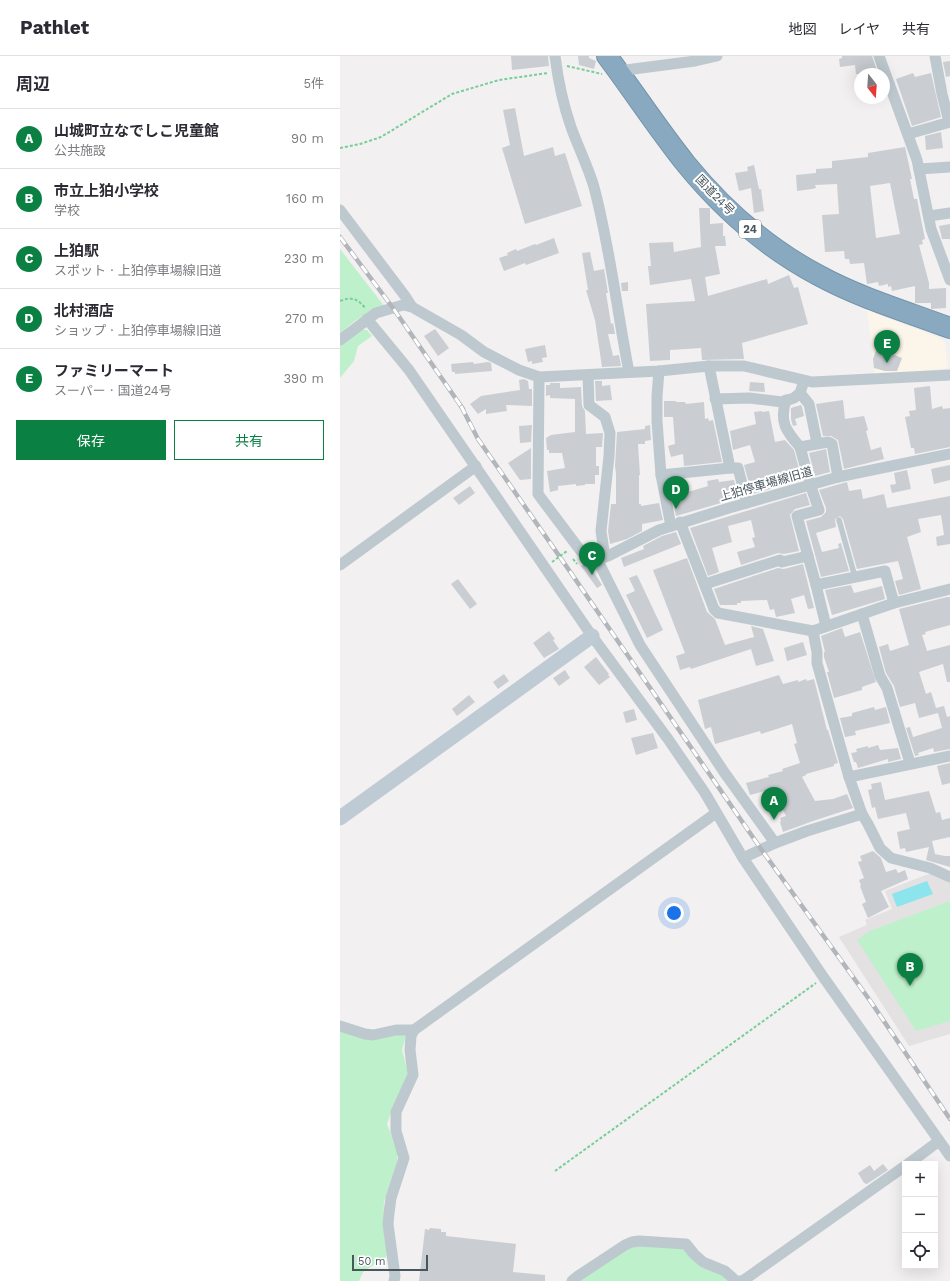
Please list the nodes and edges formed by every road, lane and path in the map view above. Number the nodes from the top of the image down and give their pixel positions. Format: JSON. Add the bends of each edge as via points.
{"nodes":[{"id":1,"x":717,"y":56,"type":"edge"},
{"id":2,"x":879,"y":56,"type":"edge"},
{"id":3,"x":935,"y":56,"type":"edge"},
{"id":4,"x":556,"y":64,"type":"edge"},
{"id":5,"x":610,"y":68,"type":"edge"},
{"id":6,"x":949,"y":122,"type":"edge"},
{"id":7,"x":908,"y":134,"type":"junction"},
{"id":8,"x":340,"y":148,"type":"edge"},
{"id":9,"x":950,"y":167,"type":"edge"},
{"id":10,"x":919,"y":169,"type":"junction"},
{"id":11,"x":340,"y":210,"type":"edge"},
{"id":12,"x":950,"y":213,"type":"edge"},
{"id":13,"x":929,"y":216,"type":"junction"},
{"id":14,"x":947,"y":262,"type":"edge"},
{"id":15,"x":950,"y":280,"type":"edge"},
{"id":16,"x":340,"y":300,"type":"edge"},
{"id":17,"x":412,"y":307,"type":"junction"},
{"id":18,"x":369,"y":317,"type":"junction"},
{"id":19,"x":950,"y":328,"type":"edge"},
{"id":20,"x":340,"y":340,"type":"edge"},
{"id":21,"x":709,"y":366,"type":"junction"},
{"id":22,"x":659,"y":371,"type":"junction"},
{"id":23,"x":629,"y":372,"type":"junction"},
{"id":24,"x":950,"y":374,"type":"edge"},
{"id":25,"x":588,"y":375,"type":"junction"},
{"id":26,"x":539,"y":377,"type":"junction"},
{"id":27,"x":804,"y":382,"type":"junction"},
{"id":28,"x":800,"y":393,"type":"junction"},
{"id":29,"x":716,"y":399,"type":"junction"},
{"id":30,"x":786,"y":400,"type":"junction"},
{"id":31,"x":817,"y":443,"type":"junction"},
{"id":32,"x":800,"y":447,"type":"junction"},
{"id":33,"x":950,"y":454,"type":"edge"},
{"id":34,"x":476,"y":466,"type":"junction"},
{"id":35,"x":730,"y":468,"type":"junction"},
{"id":36,"x":661,"y":475,"type":"junction"},
{"id":37,"x":838,"y":477,"type":"junction"},
{"id":38,"x":810,"y":484,"type":"junction"},
{"id":39,"x":747,"y":503,"type":"junction"},
{"id":40,"x":839,"y":520,"type":"dead end"},
{"id":41,"x":676,"y":524,"type":"junction"},
{"id":42,"x":567,"y":551,"type":"dead end"},
{"id":43,"x":808,"y":556,"type":"junction"},
{"id":44,"x":601,"y":558,"type":"junction"},
{"id":45,"x":552,"y":562,"type":"dead end"},
{"id":46,"x":340,"y":565,"type":"edge"},
{"id":47,"x":855,"y":578,"type":"junction"},
{"id":48,"x":704,"y":584,"type":"junction"},
{"id":49,"x":816,"y":585,"type":"junction"},
{"id":50,"x":950,"y":589,"type":"edge"},
{"id":51,"x":894,"y":603,"type":"junction"},
{"id":52,"x":862,"y":614,"type":"junction"},
{"id":53,"x":826,"y":626,"type":"junction"},
{"id":54,"x":813,"y":631,"type":"junction"},
{"id":55,"x":592,"y":636,"type":"junction"},
{"id":56,"x":950,"y":756,"type":"edge"},
{"id":57,"x":910,"y":763,"type":"junction"},
{"id":58,"x":849,"y":777,"type":"junction"},
{"id":59,"x":716,"y":813,"type":"junction"},
{"id":60,"x":862,"y":814,"type":"junction"},
{"id":61,"x":340,"y":818,"type":"edge"},
{"id":62,"x":776,"y":843,"type":"junction"},
{"id":63,"x":743,"y":858,"type":"junction"},
{"id":64,"x":950,"y":877,"type":"edge"},
{"id":65,"x":824,"y":978,"type":"junction"},
{"id":66,"x":340,"y":1026,"type":"edge"},
{"id":67,"x":414,"y":1030,"type":"junction"},
{"id":68,"x":939,"y":1141,"type":"junction"},
{"id":69,"x":950,"y":1156,"type":"edge"},
{"id":70,"x":912,"y":1161,"type":"edge"},
{"id":71,"x":902,"y":1168,"type":"edge"},
{"id":72,"x":555,"y":1171,"type":"dead end"},
{"id":73,"x":394,"y":1281,"type":"edge"},
{"id":74,"x":572,"y":1281,"type":"edge"},
{"id":75,"x":736,"y":1281,"type":"edge"},
{"id":76,"x":740,"y":1281,"type":"edge"}],
"edges":[{"from":1,"to":5,"type":"street","via":[[695,61]]},
{"from":2,"to":7,"type":"street"},
{"from":3,"to":6,"type":"street"},
{"from":4,"to":5,"type":"path"},
{"from":4,"to":8,"type":"path","via":[[452,94],[381,137]]},
{"from":4,"to":23,"type":"street","via":[[571,128],[594,186]]},
{"from":5,"to":19,"type":"highway","name":"国道24号","number":"24","via":[[686,164],[719,201],[751,229],[797,262],[860,296]]},
{"from":6,"to":7,"type":"street"},
{"from":7,"to":10,"type":"street"},
{"from":9,"to":10,"type":"street"},
{"from":10,"to":13,"type":"street"},
{"from":11,"to":17,"type":"street"},
{"from":12,"to":13,"type":"street"},
{"from":13,"to":14,"type":"street","via":[[931,229]]},
{"from":14,"to":15,"type":"street"},
{"from":16,"to":18,"type":"path","via":[[356,299]]},
{"from":17,"to":18,"type":"street","via":[[403,305]]},
{"from":17,"to":26,"type":"street","via":[[461,335],[484,352]]},
{"from":18,"to":20,"type":"street"},
{"from":18,"to":34,"type":"street","via":[[410,370]]},
{"from":21,"to":22,"type":"street"},
{"from":21,"to":27,"type":"street","via":[[744,366]]},
{"from":21,"to":29,"type":"street"},
{"from":22,"to":23,"type":"street"},
{"from":22,"to":36,"type":"street","via":[[657,421]]},
{"from":23,"to":25,"type":"street"},
{"from":24,"to":27,"type":"street"},
{"from":25,"to":26,"type":"street"},
{"from":25,"to":44,"type":"street","via":[[589,405],[605,417],[610,433]]},
{"from":26,"to":44,"type":"street","via":[[538,494],[580,550],[584,554]]},
{"from":27,"to":28,"type":"street"},
{"from":28,"to":30,"type":"street"},
{"from":28,"to":31,"type":"street","via":[[809,404]]},
{"from":29,"to":30,"type":"street","via":[[749,398],[782,402]]},
{"from":29,"to":35,"type":"street"},
{"from":30,"to":32,"type":"street","via":[[782,412],[788,433]]},
{"from":31,"to":32,"type":"street"},
{"from":31,"to":37,"type":"street","via":[[832,444]]},
{"from":32,"to":38,"type":"street"},
{"from":33,"to":37,"type":"street","name":"上狛停車場線旧道"},
{"from":34,"to":46,"type":"street"},
{"from":34,"to":55,"type":"street"},
{"from":35,"to":36,"type":"street"},
{"from":35,"to":39,"type":"street","via":[[738,468]]},
{"from":36,"to":41,"type":"street"},
{"from":37,"to":38,"type":"street","name":"上狛停車場線旧道"},
{"from":38,"to":39,"type":"street","name":"上狛停車場線旧道"},
{"from":38,"to":43,"type":"street","via":[[819,510],[797,516]]},
{"from":39,"to":41,"type":"street","name":"上狛停車場線旧道"},
{"from":40,"to":47,"type":"lane"},
{"from":41,"to":44,"type":"street","name":"上狛停車場線旧道"},
{"from":41,"to":48,"type":"street"},
{"from":42,"to":45,"type":"path","bridge":true},
{"from":43,"to":48,"type":"street","via":[[791,561],[780,560]]},
{"from":43,"to":49,"type":"street"},
{"from":44,"to":62,"type":"street","via":[[640,645],[724,772]]},
{"from":47,"to":49,"type":"street"},
{"from":47,"to":51,"type":"street","via":[[885,571]]},
{"from":48,"to":54,"type":"street","via":[[718,613]]},
{"from":49,"to":53,"type":"street"},
{"from":50,"to":51,"type":"street"},
{"from":51,"to":52,"type":"street"},
{"from":52,"to":53,"type":"street"},
{"from":52,"to":57,"type":"street"},
{"from":53,"to":54,"type":"street"},
{"from":54,"to":58,"type":"street","via":[[817,663]]},
{"from":55,"to":59,"type":"street","via":[[668,739]]},
{"from":55,"to":61,"type":"street"},
{"from":56,"to":57,"type":"street"},
{"from":57,"to":58,"type":"street"},
{"from":58,"to":60,"type":"street"},
{"from":59,"to":63,"type":"street"},
{"from":59,"to":67,"type":"street"},
{"from":60,"to":62,"type":"street"},
{"from":60,"to":64,"type":"street","via":[[887,856],[930,868]]},
{"from":62,"to":63,"type":"street"},
{"from":63,"to":65,"type":"street"},
{"from":65,"to":68,"type":"street"},
{"from":65,"to":72,"type":"path"},
{"from":66,"to":67,"type":"street","via":[[373,1035],[396,1030]]},
{"from":67,"to":73,"type":"street","via":[[410,1050],[413,1076],[396,1112],[396,1131],[404,1158],[391,1198],[388,1224]]},
{"from":68,"to":69,"type":"street"},
{"from":68,"to":70,"type":"street"},
{"from":71,"to":76,"type":"street"},
{"from":74,"to":75,"type":"street","via":[[625,1245],[639,1241],[686,1244],[703,1262],[725,1271]]}]}
